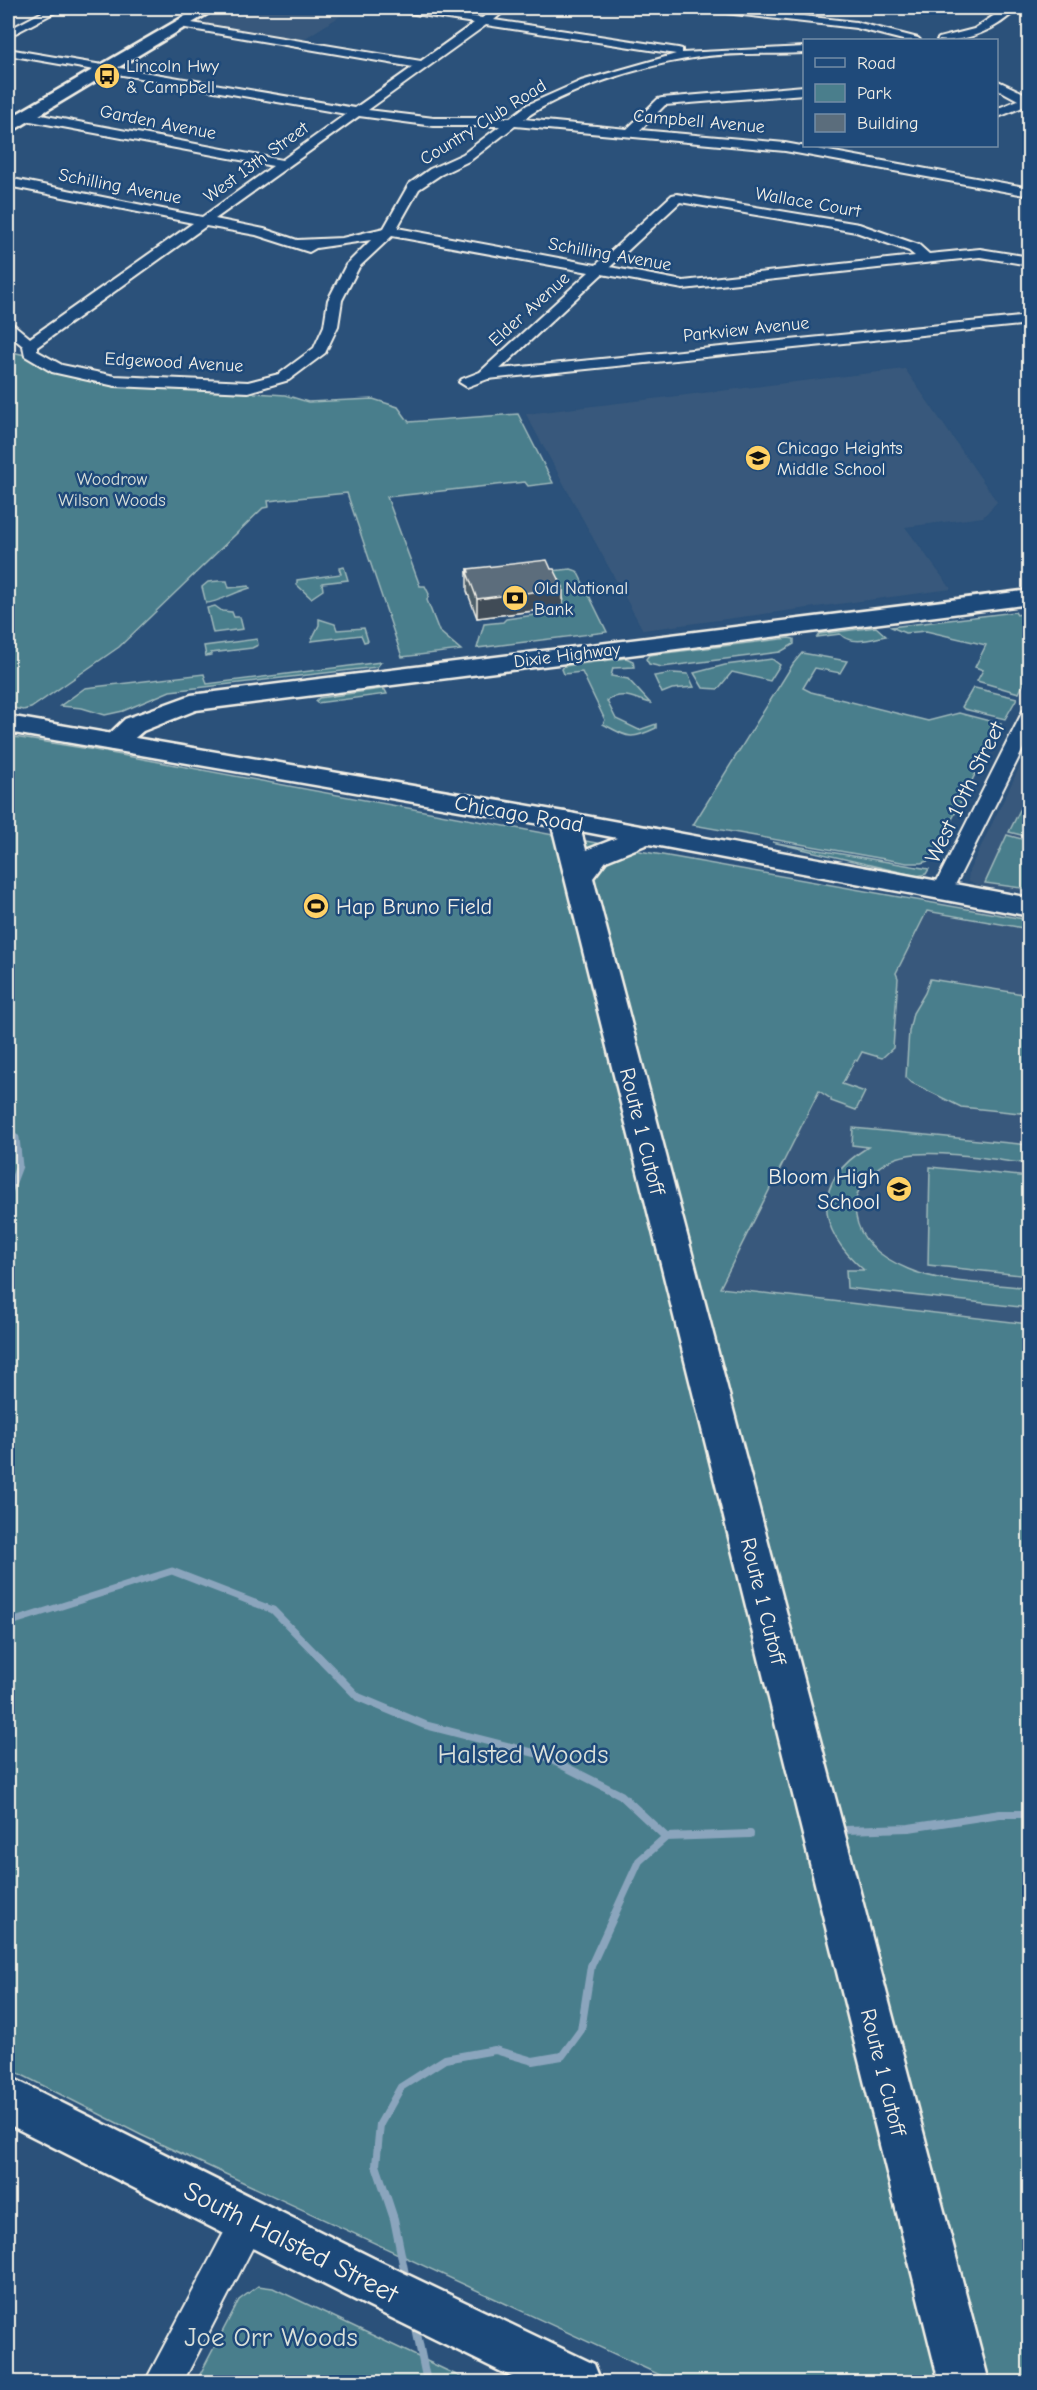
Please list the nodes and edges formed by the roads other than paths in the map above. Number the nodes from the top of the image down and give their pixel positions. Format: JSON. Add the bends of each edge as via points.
{"nodes":[{"id":1,"x":57,"y":8,"type":"edge"},
{"id":2,"x":209,"y":8,"type":"edge"},
{"id":3,"x":395,"y":8,"type":"edge"},
{"id":4,"x":503,"y":8,"type":"edge"},
{"id":5,"x":708,"y":8,"type":"edge"},
{"id":6,"x":1012,"y":8,"type":"edge"},
{"id":7,"x":484,"y":21,"type":"junction"},
{"id":8,"x":180,"y":24,"type":"junction"},
{"id":9,"x":8,"y":34,"type":"edge"},
{"id":10,"x":910,"y":39,"type":"edge"},
{"id":11,"x":947,"y":39,"type":"edge"},
{"id":12,"x":803,"y":50,"type":"edge"},
{"id":13,"x":8,"y":52,"type":"edge"},
{"id":14,"x":657,"y":54,"type":"junction"},
{"id":15,"x":423,"y":65,"type":"junction"},
{"id":16,"x":105,"y":69,"type":"junction"},
{"id":17,"x":998,"y":84,"type":"edge"},
{"id":18,"x":803,"y":90,"type":"edge"},
{"id":19,"x":1028,"y":99,"type":"edge"},
{"id":20,"x":356,"y":112,"type":"junction"},
{"id":21,"x":998,"y":113,"type":"edge"},
{"id":22,"x":25,"y":116,"type":"junction"},
{"id":23,"x":434,"y":122,"type":"junction"},
{"id":24,"x":512,"y":122,"type":"junction"},
{"id":25,"x":8,"y":126,"type":"edge"},
{"id":26,"x":630,"y":133,"type":"junction"},
{"id":27,"x":486,"y":143,"type":"junction"},
{"id":28,"x":803,"y":145,"type":"edge"},
{"id":29,"x":785,"y":147,"type":"junction"},
{"id":30,"x":874,"y":147,"type":"edge"},
{"id":31,"x":874,"y":162,"type":"junction"},
{"id":32,"x":284,"y":164,"type":"junction"},
{"id":33,"x":8,"y":182,"type":"edge"},
{"id":34,"x":1029,"y":192,"type":"edge"},
{"id":35,"x":677,"y":198,"type":"joint"},
{"id":36,"x":204,"y":221,"type":"junction"},
{"id":37,"x":389,"y":231,"type":"junction"},
{"id":38,"x":294,"y":244,"type":"junction"},
{"id":39,"x":926,"y":259,"type":"junction"},
{"id":40,"x":343,"y":260,"type":"junction"},
{"id":41,"x":1029,"y":261,"type":"edge"},
{"id":42,"x":601,"y":270,"type":"junction"},
{"id":43,"x":1029,"y":320,"type":"edge"},
{"id":44,"x":8,"y":327,"type":"edge"},
{"id":45,"x":30,"y":345,"type":"junction"},
{"id":46,"x":485,"y":375,"type":"junction"},
{"id":47,"x":284,"y":377,"type":"joint"},
{"id":48,"x":467,"y":382,"type":"dead end"},
{"id":49,"x":1029,"y":597,"type":"edge"},
{"id":50,"x":1029,"y":715,"type":"edge"},
{"id":51,"x":8,"y":724,"type":"edge"},
{"id":52,"x":114,"y":742,"type":"junction"},
{"id":53,"x":564,"y":820,"type":"junction"},
{"id":54,"x":645,"y":835,"type":"junction"},
{"id":55,"x":579,"y":878,"type":"junction"},
{"id":56,"x":942,"y":891,"type":"junction"},
{"id":57,"x":1029,"y":907,"type":"edge"},
{"id":58,"x":8,"y":2098,"type":"edge"},
{"id":59,"x":249,"y":2220,"type":"junction"},
{"id":60,"x":963,"y":2381,"type":"edge"},
{"id":61,"x":163,"y":2382,"type":"edge"},
{"id":62,"x":576,"y":2382,"type":"edge"}],
"edges":[{"from":1,"to":9,"type":"street"},
{"from":2,"to":8,"type":"main road"},
{"from":3,"to":7,"type":"street"},
{"from":4,"to":7,"type":"street","name":"West 13th Street"},
{"from":5,"to":10,"type":"street","via":[[856,25]]},
{"from":6,"to":11,"type":"street","via":[[978,31]]},
{"from":7,"to":14,"type":"street"},
{"from":7,"to":15,"type":"street","name":"West 13th Street"},
{"from":8,"to":15,"type":"street"},
{"from":8,"to":16,"type":"main road"},
{"from":12,"to":14,"type":"street","name":"Country Club Road"},
{"from":13,"to":16,"type":"street","name":"Campbell Avenue"},
{"from":14,"to":24,"type":"street","name":"Country Club Road","via":[[531,108]]},
{"from":15,"to":20,"type":"street","name":"West 13th Street"},
{"from":16,"to":20,"type":"street","name":"Campbell Avenue"},
{"from":16,"to":22,"type":"main road"},
{"from":17,"to":19,"type":"street"},
{"from":18,"to":26,"type":"street","via":[[662,102]]},
{"from":19,"to":21,"type":"street"},
{"from":20,"to":23,"type":"street","name":"Campbell Avenue"},
{"from":20,"to":32,"type":"street","name":"West 13th Street"},
{"from":22,"to":25,"type":"main road"},
{"from":22,"to":32,"type":"street","name":"Garden Avenue"},
{"from":23,"to":24,"type":"street","name":"Campbell Avenue"},
{"from":23,"to":27,"type":"street","name":"Campbell Avenue","via":[[465,130]]},
{"from":24,"to":26,"type":"street","name":"Campbell Avenue"},
{"from":24,"to":27,"type":"street","name":"Country Club Road"},
{"from":26,"to":29,"type":"street","name":"Campbell Avenue"},
{"from":27,"to":37,"type":"street","name":"Country Club Road","via":[[414,187]]},
{"from":28,"to":29,"type":"street"},
{"from":29,"to":31,"type":"street","name":"Campbell Avenue"},
{"from":30,"to":31,"type":"street"},
{"from":31,"to":34,"type":"street","name":"Campbell Avenue"},
{"from":32,"to":36,"type":"street","name":"West 13th Street"},
{"from":33,"to":36,"type":"street","name":"Schilling Avenue"},
{"from":35,"to":39,"type":"street","name":"Wallace Court","via":[[859,228],[914,248]]},
{"from":35,"to":42,"type":"street","name":"Elder Avenue"},
{"from":36,"to":38,"type":"street","name":"Schilling Avenue"},
{"from":36,"to":45,"type":"street","name":"West 13th Street"},
{"from":37,"to":38,"type":"street","name":"Schilling Avenue","via":[[343,243]]},
{"from":37,"to":40,"type":"street","name":"Country Club Road"},
{"from":37,"to":42,"type":"street","name":"Schilling Avenue"},
{"from":38,"to":40,"type":"street","name":"Schilling Avenue"},
{"from":39,"to":41,"type":"street","name":"Schilling Avenue","via":[[980,253]]},
{"from":39,"to":42,"type":"street","name":"Schilling Avenue","via":[[683,285]]},
{"from":40,"to":47,"type":"street","name":"Country Club Road","via":[[331,326],[320,350]]},
{"from":42,"to":46,"type":"street","name":"Elder Avenue"},
{"from":43,"to":46,"type":"street","name":"Parkview Avenue"},
{"from":44,"to":45,"type":"street","name":"Edgewood Avenue"},
{"from":45,"to":47,"type":"street","name":"Edgewood Avenue","via":[[30,353],[57,369],[115,381],[249,387]]},
{"from":46,"to":48,"type":"street","name":"Parkview Avenue"},
{"from":49,"to":52,"type":"main road","name":"Dixie Highway","via":[[191,703],[134,725]]},
{"from":50,"to":56,"type":"street","name":"West 10th Street"},
{"from":51,"to":52,"type":"main road","name":"Chicago Road"},
{"from":52,"to":53,"type":"main road","name":"Chicago Road"},
{"from":53,"to":54,"type":"main road","name":"Chicago Road"},
{"from":53,"to":55,"type":"main road","name":"Route 1 Cutoff"},
{"from":54,"to":55,"type":"main road","via":[[596,855]]},
{"from":54,"to":56,"type":"main road","name":"Chicago Road"},
{"from":55,"to":60,"type":"main road","name":"Route 1 Cutoff"},
{"from":56,"to":57,"type":"main road","name":"Chicago Road"},
{"from":58,"to":59,"type":"main road","name":"South Halsted Street"},
{"from":59,"to":61,"type":"street"},
{"from":59,"to":62,"type":"main road","name":"South Halsted Street"}]}
